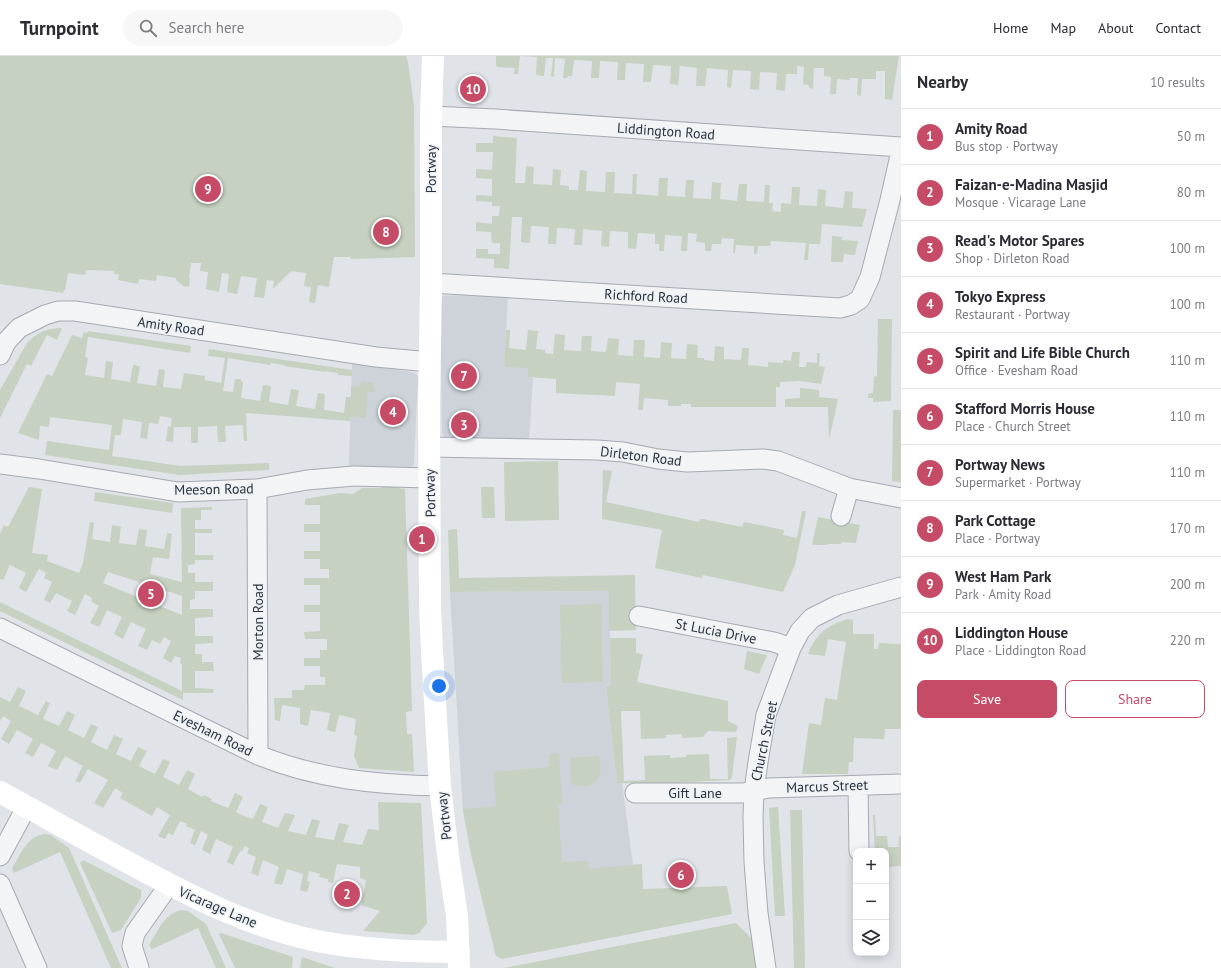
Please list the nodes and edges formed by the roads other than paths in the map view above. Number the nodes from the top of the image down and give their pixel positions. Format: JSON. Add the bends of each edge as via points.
{"nodes":[{"id":1,"x":432,"y":56,"type":"edge"},
{"id":2,"x":431,"y":116,"type":"junction"},
{"id":3,"x":901,"y":147,"type":"edge"},
{"id":4,"x":901,"y":151,"type":"edge"},
{"id":5,"x":431,"y":283,"type":"junction"},
{"id":6,"x":0,"y":355,"type":"edge"},
{"id":7,"x":430,"y":362,"type":"junction"},
{"id":8,"x":429,"y":447,"type":"junction"},
{"id":9,"x":0,"y":464,"type":"edge"},
{"id":10,"x":429,"y":478,"type":"junction"},
{"id":11,"x":849,"y":488,"type":"junction"},
{"id":12,"x":257,"y":489,"type":"junction"},
{"id":13,"x":901,"y":498,"type":"edge"},
{"id":14,"x":841,"y":516,"type":"dead end"},
{"id":15,"x":901,"y":587,"type":"edge"},
{"id":16,"x":640,"y":616,"type":"dead end"},
{"id":17,"x":0,"y":628,"type":"edge"},
{"id":18,"x":791,"y":648,"type":"junction"},
{"id":19,"x":258,"y":755,"type":"junction"},
{"id":20,"x":901,"y":784,"type":"edge"},
{"id":21,"x":440,"y":786,"type":"junction"},
{"id":22,"x":858,"y":786,"type":"junction"},
{"id":23,"x":754,"y":791,"type":"junction"},
{"id":24,"x":0,"y":792,"type":"edge"},
{"id":25,"x":635,"y":793,"type":"dead end"},
{"id":26,"x":27,"y":806,"type":"junction"},
{"id":27,"x":859,"y":848,"type":"edge"},
{"id":28,"x":0,"y":856,"type":"edge"},
{"id":29,"x":0,"y":884,"type":"edge"},
{"id":30,"x":169,"y":885,"type":"junction"},
{"id":31,"x":459,"y":960,"type":"edge"},
{"id":32,"x":37,"y":968,"type":"edge"},
{"id":33,"x":139,"y":968,"type":"edge"},
{"id":34,"x":766,"y":968,"type":"edge"}],
"edges":[{"from":1,"to":2,"type":"main road","name":"Portway"},
{"from":2,"to":3,"type":"street","name":"Liddington Road"},
{"from":2,"to":5,"type":"main road","name":"Portway"},
{"from":4,"to":5,"type":"street","name":"Richford Road","via":[[870,277],[860,299],[851,305],[840,308]]},
{"from":5,"to":7,"type":"main road","name":"Portway"},
{"from":6,"to":7,"type":"street","name":"Amity Road","via":[[6,342],[19,328],[58,311],[75,311],[376,357]]},
{"from":7,"to":8,"type":"main road","name":"Portway"},
{"from":8,"to":10,"type":"main road","name":"Portway"},
{"from":8,"to":11,"type":"street","name":"Dirleton Road","via":[[597,450],[687,462],[763,459],[778,461]]},
{"from":9,"to":12,"type":"street","name":"Meeson Road","via":[[178,492]]},
{"from":10,"to":12,"type":"street","name":"Meeson Road","via":[[335,477]]},
{"from":10,"to":21,"type":"main road","name":"Portway","via":[[432,651]]},
{"from":11,"to":13,"type":"street","name":"Dirleton Road"},
{"from":11,"to":14,"type":"street"},
{"from":12,"to":19,"type":"street","name":"Morton Road"},
{"from":15,"to":18,"type":"street","name":"Church Street","via":[[838,605],[812,618],[800,631]]},
{"from":16,"to":18,"type":"street","name":"St Lucia Drive","via":[[774,642]]},
{"from":17,"to":19,"type":"street","name":"Evesham Road"},
{"from":18,"to":23,"type":"street","name":"Church Street","via":[[766,715]]},
{"from":19,"to":21,"type":"street","name":"Evesham Road","via":[[330,777],[404,786]]},
{"from":20,"to":22,"type":"street","name":"Marcus Street"},
{"from":21,"to":31,"type":"main road","name":"Portway","via":[[457,916]]},
{"from":22,"to":23,"type":"street","name":"Marcus Street","via":[[769,788]]},
{"from":22,"to":27,"type":"street"},
{"from":23,"to":25,"type":"street","name":"Gift Lane"},
{"from":23,"to":34,"type":"street","name":"Church Street","via":[[756,892]]},
{"from":24,"to":26,"type":"main road","name":"Vicarage Lane"},
{"from":26,"to":28,"type":"street"},
{"from":26,"to":30,"type":"main road","name":"Vicarage Lane"},
{"from":29,"to":32,"type":"street"},
{"from":30,"to":31,"type":"main road","name":"Vicarage Lane","via":[[228,913],[268,928],[316,941],[407,951]]},
{"from":30,"to":33,"type":"street","via":[[135,933],[132,946]]}]}
